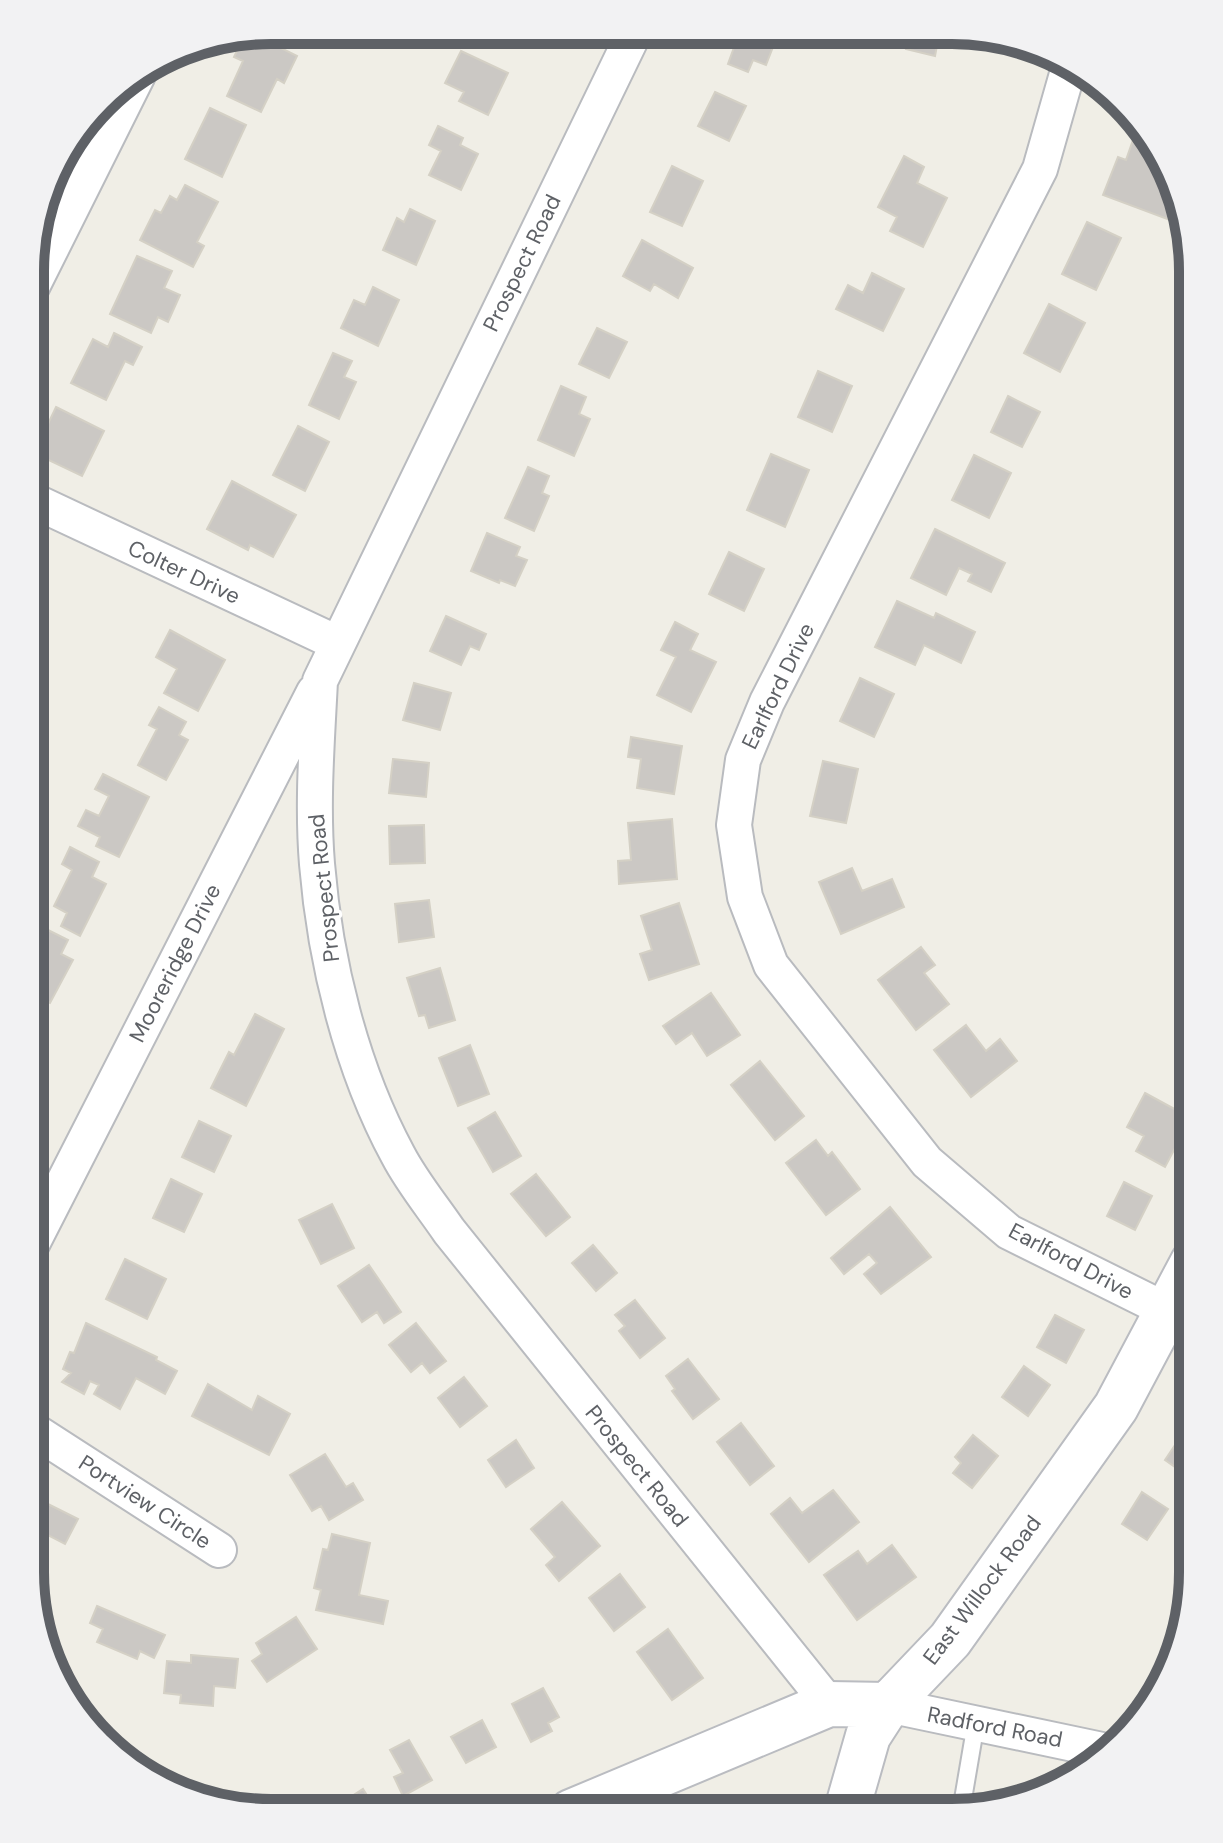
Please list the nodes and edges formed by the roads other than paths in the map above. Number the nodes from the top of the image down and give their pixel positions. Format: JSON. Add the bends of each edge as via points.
{"nodes":[{"id":1,"x":629,"y":44,"type":"edge"},
{"id":2,"x":1067,"y":75,"type":"edge"},
{"id":3,"x":128,"y":95,"type":"edge"},
{"id":4,"x":45,"y":262,"type":"edge"},
{"id":5,"x":44,"y":506,"type":"edge"},
{"id":6,"x":337,"y":643,"type":"junction"},
{"id":7,"x":320,"y":681,"type":"junction"},
{"id":8,"x":44,"y":1221,"type":"edge"},
{"id":9,"x":1179,"y":1289,"type":"edge"},
{"id":10,"x":1168,"y":1311,"type":"junction"},
{"id":11,"x":44,"y":1437,"type":"edge"},
{"id":12,"x":219,"y":1550,"type":"dead end"},
{"id":13,"x":829,"y":1704,"type":"junction"},
{"id":14,"x":888,"y":1705,"type":"junction"},
{"id":15,"x":976,"y":1723,"type":"junction"},
{"id":16,"x":1094,"y":1748,"type":"edge"},
{"id":17,"x":963,"y":1798,"type":"edge"},
{"id":18,"x":602,"y":1799,"type":"edge"},
{"id":19,"x":850,"y":1799,"type":"edge"}],
"edges":[{"from":1,"to":6,"type":"street","name":"Prospect Road"},
{"from":2,"to":10,"type":"street","name":"Earlford Drive","via":[[1040,169],[767,702],[743,760],[734,825],[745,897],[771,965],[927,1162],[1009,1232]]},
{"from":3,"to":4,"type":"street"},
{"from":5,"to":6,"type":"street","name":"Colter Drive"},
{"from":6,"to":7,"type":"street","name":"Prospect Road"},
{"from":7,"to":8,"type":"street","name":"Mooreridge Drive"},
{"from":7,"to":13,"type":"street","name":"Prospect Road","via":[[316,862],[328,961],[359,1067],[398,1155],[449,1231]]},
{"from":9,"to":10,"type":"street","name":"East Willock Road"},
{"from":10,"to":14,"type":"street","name":"East Willock Road","via":[[1116,1407],[950,1640]]},
{"from":11,"to":12,"type":"street","name":"Portview Circle"},
{"from":13,"to":14,"type":"street"},
{"from":13,"to":18,"type":"street"},
{"from":14,"to":15,"type":"street","name":"Radford Road"},
{"from":14,"to":19,"type":"street","via":[[868,1736]]},
{"from":15,"to":16,"type":"street","name":"Radford Road"},
{"from":15,"to":17,"type":"lane"}]}
